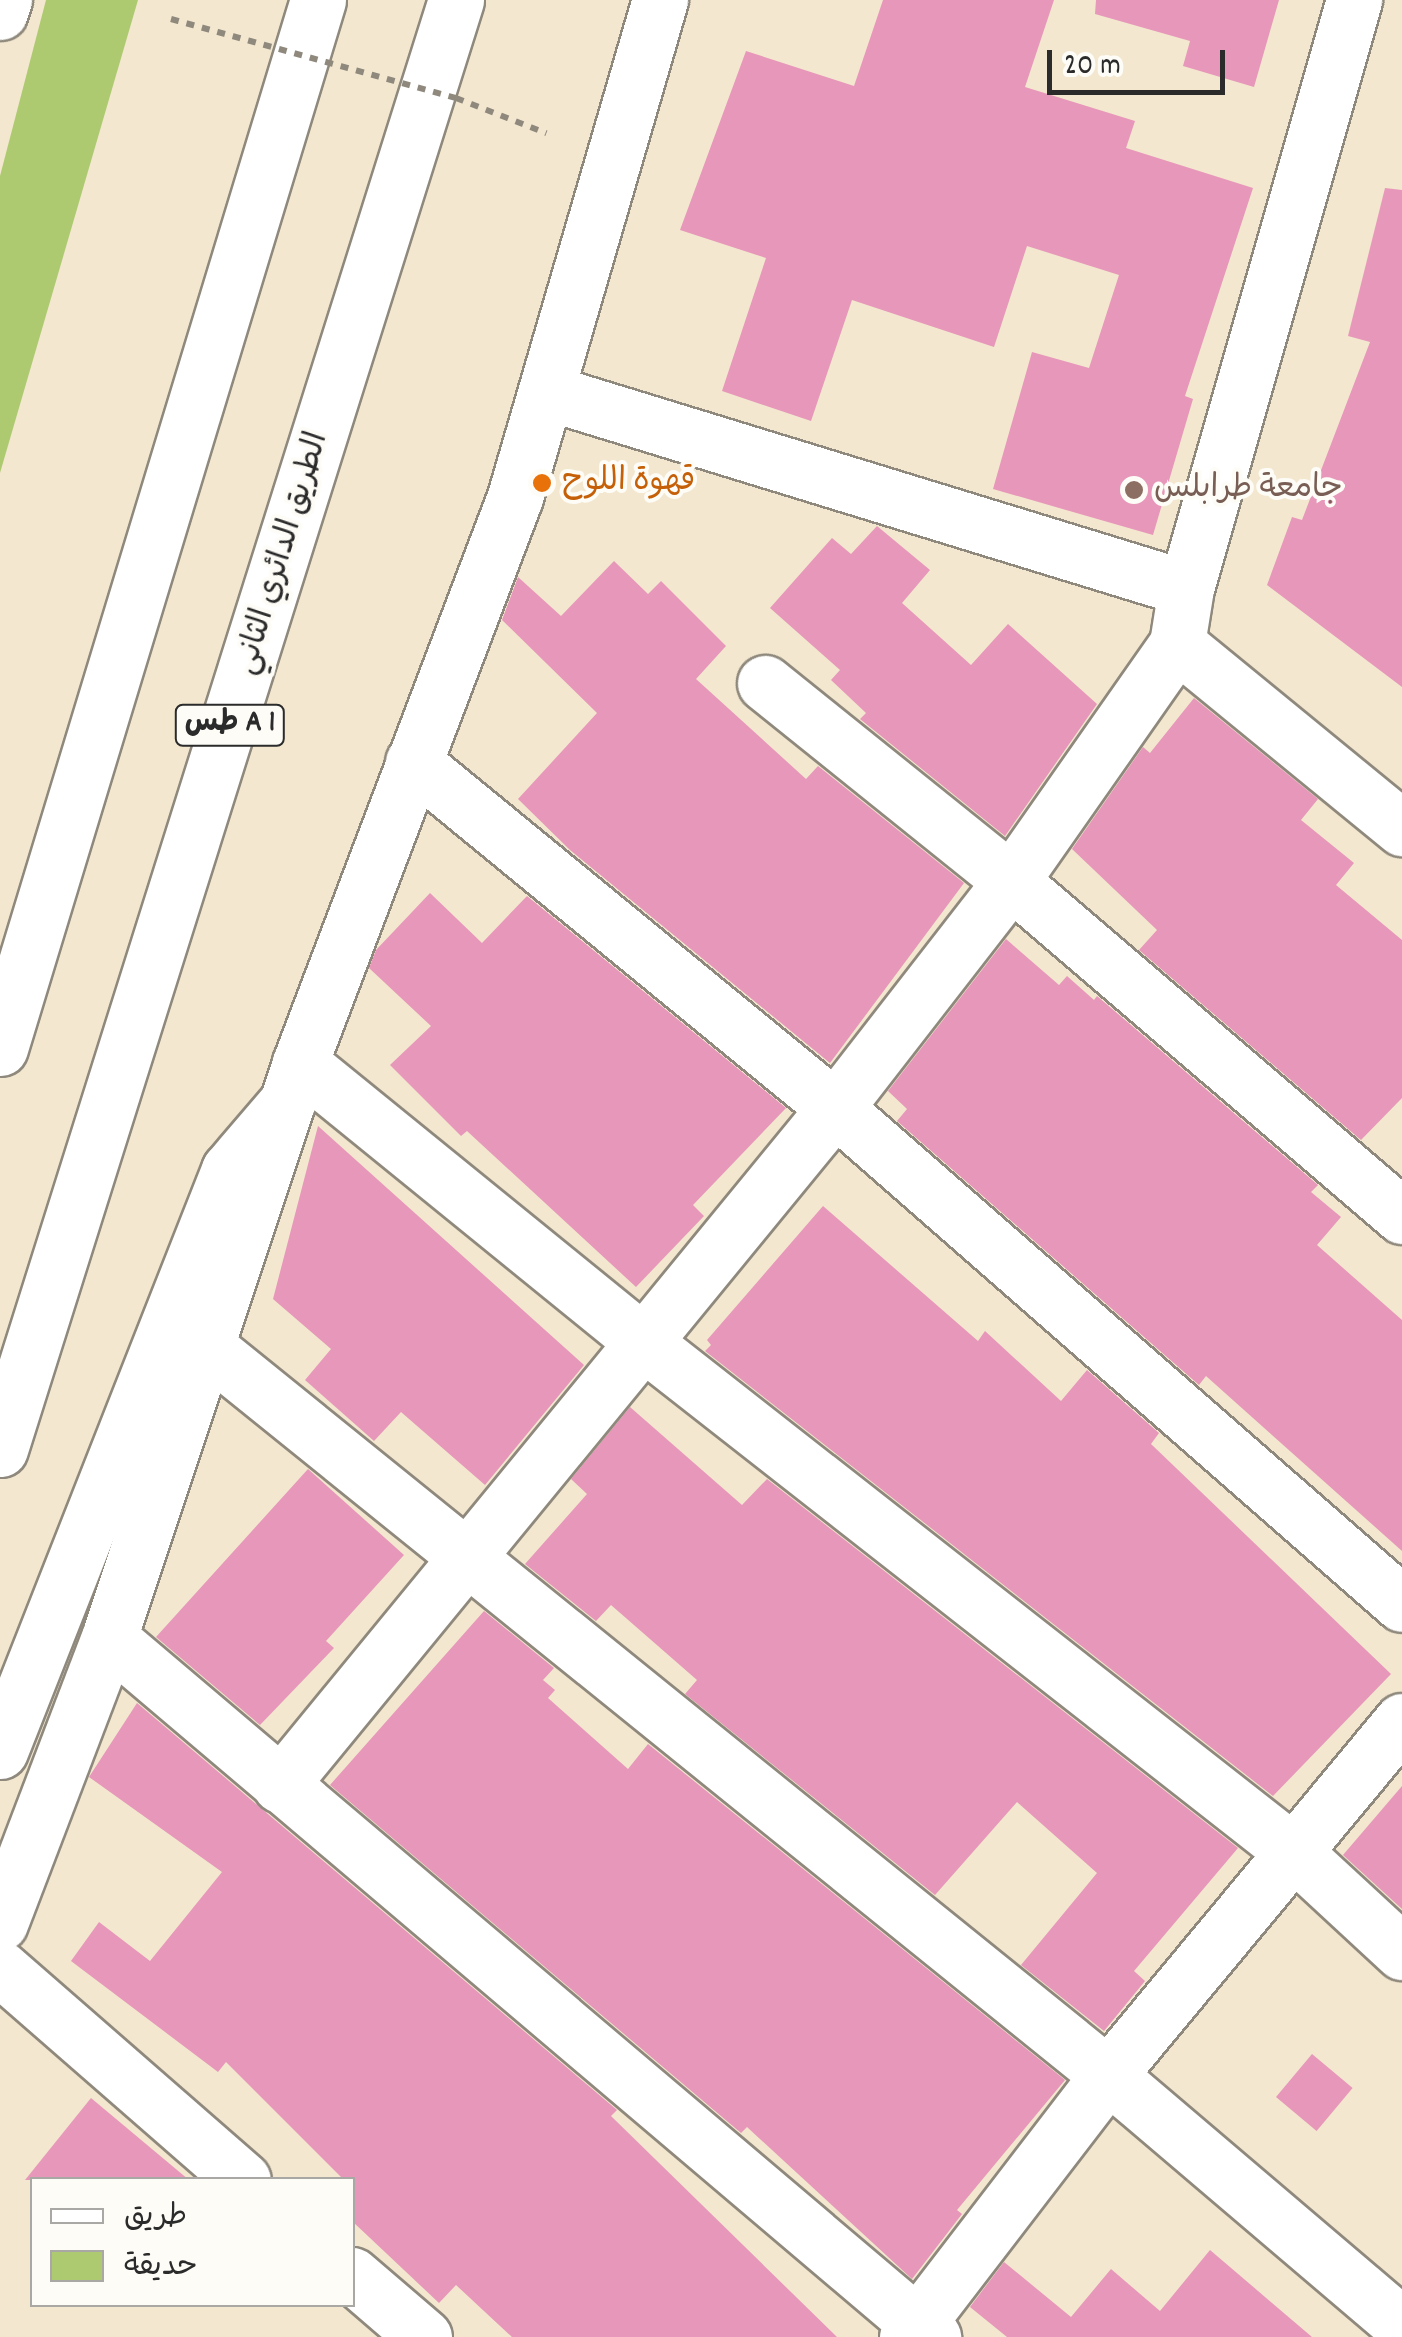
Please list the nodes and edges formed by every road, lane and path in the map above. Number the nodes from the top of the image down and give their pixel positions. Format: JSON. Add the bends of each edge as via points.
{"nodes":[{"id":1,"x":4,"y":0,"type":"edge"},
{"id":2,"x":318,"y":0,"type":"edge"},
{"id":3,"x":456,"y":0,"type":"edge"},
{"id":4,"x":660,"y":0,"type":"edge"},
{"id":5,"x":1354,"y":0,"type":"edge"},
{"id":6,"x":0,"y":12,"type":"edge"},
{"id":7,"x":171,"y":19,"type":"dead end"},
{"id":8,"x":546,"y":133,"type":"dead end"},
{"id":9,"x":547,"y":392,"type":"junction"},
{"id":10,"x":1186,"y":588,"type":"junction"},
{"id":11,"x":1177,"y":644,"type":"junction"},
{"id":12,"x":765,"y":683,"type":"dead end"},
{"id":13,"x":413,"y":762,"type":"junction"},
{"id":14,"x":1402,"y":828,"type":"edge"},
{"id":15,"x":1011,"y":881,"type":"junction"},
{"id":16,"x":0,"y":1048,"type":"edge"},
{"id":17,"x":294,"y":1082,"type":"junction"},
{"id":18,"x":835,"y":1108,"type":"junction"},
{"id":19,"x":1402,"y":1216,"type":"edge"},
{"id":20,"x":643,"y":1342,"type":"junction"},
{"id":21,"x":208,"y":1348,"type":"junction"},
{"id":22,"x":0,"y":1449,"type":"edge"},
{"id":23,"x":467,"y":1560,"type":"junction"},
{"id":24,"x":1402,"y":1604,"type":"edge"},
{"id":25,"x":109,"y":1638,"type":"junction"},
{"id":26,"x":1402,"y":1721,"type":"edge"},
{"id":27,"x":0,"y":1751,"type":"edge"},
{"id":28,"x":280,"y":1785,"type":"junction"},
{"id":29,"x":1294,"y":1854,"type":"junction"},
{"id":30,"x":0,"y":1922,"type":"edge"},
{"id":31,"x":1402,"y":1952,"type":"edge"},
{"id":32,"x":0,"y":1968,"type":"edge"},
{"id":33,"x":1108,"y":2075,"type":"junction"},
{"id":34,"x":240,"y":2177,"type":"edge"},
{"id":35,"x":355,"y":2278,"type":"edge"},
{"id":36,"x":1402,"y":2325,"type":"edge"},
{"id":37,"x":919,"y":2333,"type":"edge"},
{"id":38,"x":424,"y":2337,"type":"edge"}],
"edges":[{"from":1,"to":6,"type":"main road"},
{"from":2,"to":16,"type":"main road"},
{"from":3,"to":22,"type":"main road","name":"الطريق الدائري الثاني","number":"طس A 1"},
{"from":4,"to":9,"type":"main road"},
{"from":5,"to":10,"type":"main road"},
{"from":7,"to":8,"type":"path","bridge":true,"via":[[456,98]]},
{"from":9,"to":10,"type":"main road"},
{"from":9,"to":13,"type":"main road","via":[[515,497]]},
{"from":10,"to":11,"type":"main road"},
{"from":11,"to":14,"type":"main road"},
{"from":11,"to":15,"type":"main road"},
{"from":12,"to":15,"type":"main road"},
{"from":13,"to":17,"type":"main road"},
{"from":13,"to":18,"type":"main road"},
{"from":15,"to":18,"type":"main road"},
{"from":15,"to":19,"type":"main road"},
{"from":17,"to":20,"type":"main road"},
{"from":17,"to":21,"type":"main road"},
{"from":17,"to":27,"type":"main road","via":[[229,1170]]},
{"from":18,"to":20,"type":"main road"},
{"from":18,"to":24,"type":"main road"},
{"from":20,"to":23,"type":"main road"},
{"from":20,"to":29,"type":"main road"},
{"from":21,"to":23,"type":"main road"},
{"from":21,"to":25,"type":"main road"},
{"from":23,"to":28,"type":"main road"},
{"from":23,"to":33,"type":"main road"},
{"from":25,"to":28,"type":"main road"},
{"from":25,"to":30,"type":"main road"},
{"from":26,"to":29,"type":"main road"},
{"from":28,"to":37,"type":"main road"},
{"from":29,"to":31,"type":"main road"},
{"from":29,"to":33,"type":"main road"},
{"from":32,"to":34,"type":"main road"},
{"from":33,"to":36,"type":"main road"},
{"from":33,"to":37,"type":"main road"},
{"from":35,"to":38,"type":"main road"}]}
